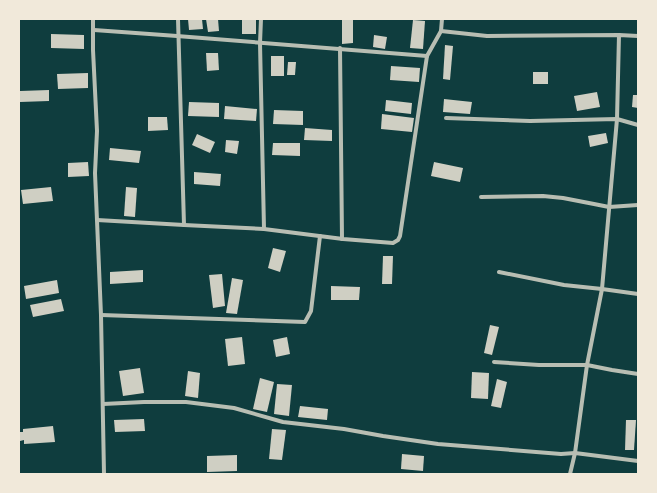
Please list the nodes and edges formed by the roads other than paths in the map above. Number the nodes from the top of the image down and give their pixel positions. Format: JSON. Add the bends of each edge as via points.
{"nodes":[{"id":1,"x":93,"y":19,"type":"edge"},
{"id":2,"x":178,"y":19,"type":"edge"},
{"id":3,"x":262,"y":19,"type":"edge"},
{"id":4,"x":442,"y":19,"type":"edge"},
{"id":5,"x":94,"y":30,"type":"junction"},
{"id":6,"x":441,"y":31,"type":"junction"},
{"id":7,"x":620,"y":35,"type":"junction"},
{"id":8,"x":177,"y":36,"type":"junction"},
{"id":9,"x":638,"y":36,"type":"edge"},
{"id":10,"x":260,"y":43,"type":"junction"},
{"id":11,"x":340,"y":48,"type":"junction"},
{"id":12,"x":427,"y":56,"type":"junction"},
{"id":13,"x":446,"y":118,"type":"dead end"},
{"id":14,"x":617,"y":120,"type":"junction"},
{"id":15,"x":638,"y":125,"type":"edge"},
{"id":16,"x":481,"y":196,"type":"dead end"},
{"id":17,"x":638,"y":205,"type":"edge"},
{"id":18,"x":609,"y":207,"type":"junction"},
{"id":19,"x":97,"y":220,"type":"junction"},
{"id":20,"x":184,"y":225,"type":"junction"},
{"id":21,"x":264,"y":229,"type":"junction"},
{"id":22,"x":320,"y":236,"type":"junction"},
{"id":23,"x":342,"y":239,"type":"junction"},
{"id":24,"x":499,"y":272,"type":"dead end"},
{"id":25,"x":602,"y":289,"type":"junction"},
{"id":26,"x":638,"y":294,"type":"edge"},
{"id":27,"x":101,"y":314,"type":"junction"},
{"id":28,"x":494,"y":362,"type":"dead end"},
{"id":29,"x":587,"y":365,"type":"junction"},
{"id":30,"x":638,"y":374,"type":"edge"},
{"id":31,"x":103,"y":404,"type":"junction"},
{"id":32,"x":575,"y":452,"type":"junction"},
{"id":33,"x":638,"y":461,"type":"edge"},
{"id":34,"x":104,"y":474,"type":"edge"},
{"id":35,"x":570,"y":474,"type":"edge"}],
"edges":[{"from":1,"to":5,"type":"street"},
{"from":2,"to":8,"type":"street"},
{"from":3,"to":10,"type":"street"},
{"from":4,"to":6,"type":"street"},
{"from":5,"to":8,"type":"street"},
{"from":5,"to":19,"type":"street"},
{"from":6,"to":7,"type":"street","via":[[487,36]]},
{"from":6,"to":12,"type":"street"},
{"from":7,"to":9,"type":"street"},
{"from":7,"to":14,"type":"street"},
{"from":8,"to":10,"type":"street"},
{"from":8,"to":20,"type":"street"},
{"from":10,"to":11,"type":"street"},
{"from":10,"to":21,"type":"street"},
{"from":11,"to":12,"type":"street"},
{"from":11,"to":23,"type":"street"},
{"from":12,"to":23,"type":"street","via":[[400,236],[393,243]]},
{"from":13,"to":14,"type":"street","via":[[530,122]]},
{"from":14,"to":15,"type":"street"},
{"from":14,"to":18,"type":"street"},
{"from":16,"to":18,"type":"street","via":[[544,196]]},
{"from":17,"to":18,"type":"street"},
{"from":18,"to":25,"type":"street"},
{"from":19,"to":20,"type":"street"},
{"from":19,"to":27,"type":"street"},
{"from":20,"to":21,"type":"street"},
{"from":21,"to":22,"type":"street"},
{"from":22,"to":23,"type":"street"},
{"from":22,"to":27,"type":"street","via":[[311,311],[305,322]]},
{"from":24,"to":25,"type":"street","via":[[564,285]]},
{"from":25,"to":26,"type":"street"},
{"from":25,"to":29,"type":"street"},
{"from":27,"to":31,"type":"street"},
{"from":28,"to":29,"type":"street"},
{"from":29,"to":30,"type":"street"},
{"from":29,"to":32,"type":"street"},
{"from":31,"to":32,"type":"street","via":[[186,402],[234,408],[283,422],[438,444],[561,454]]},
{"from":31,"to":34,"type":"street"},
{"from":32,"to":33,"type":"street"},
{"from":32,"to":35,"type":"street"}]}
